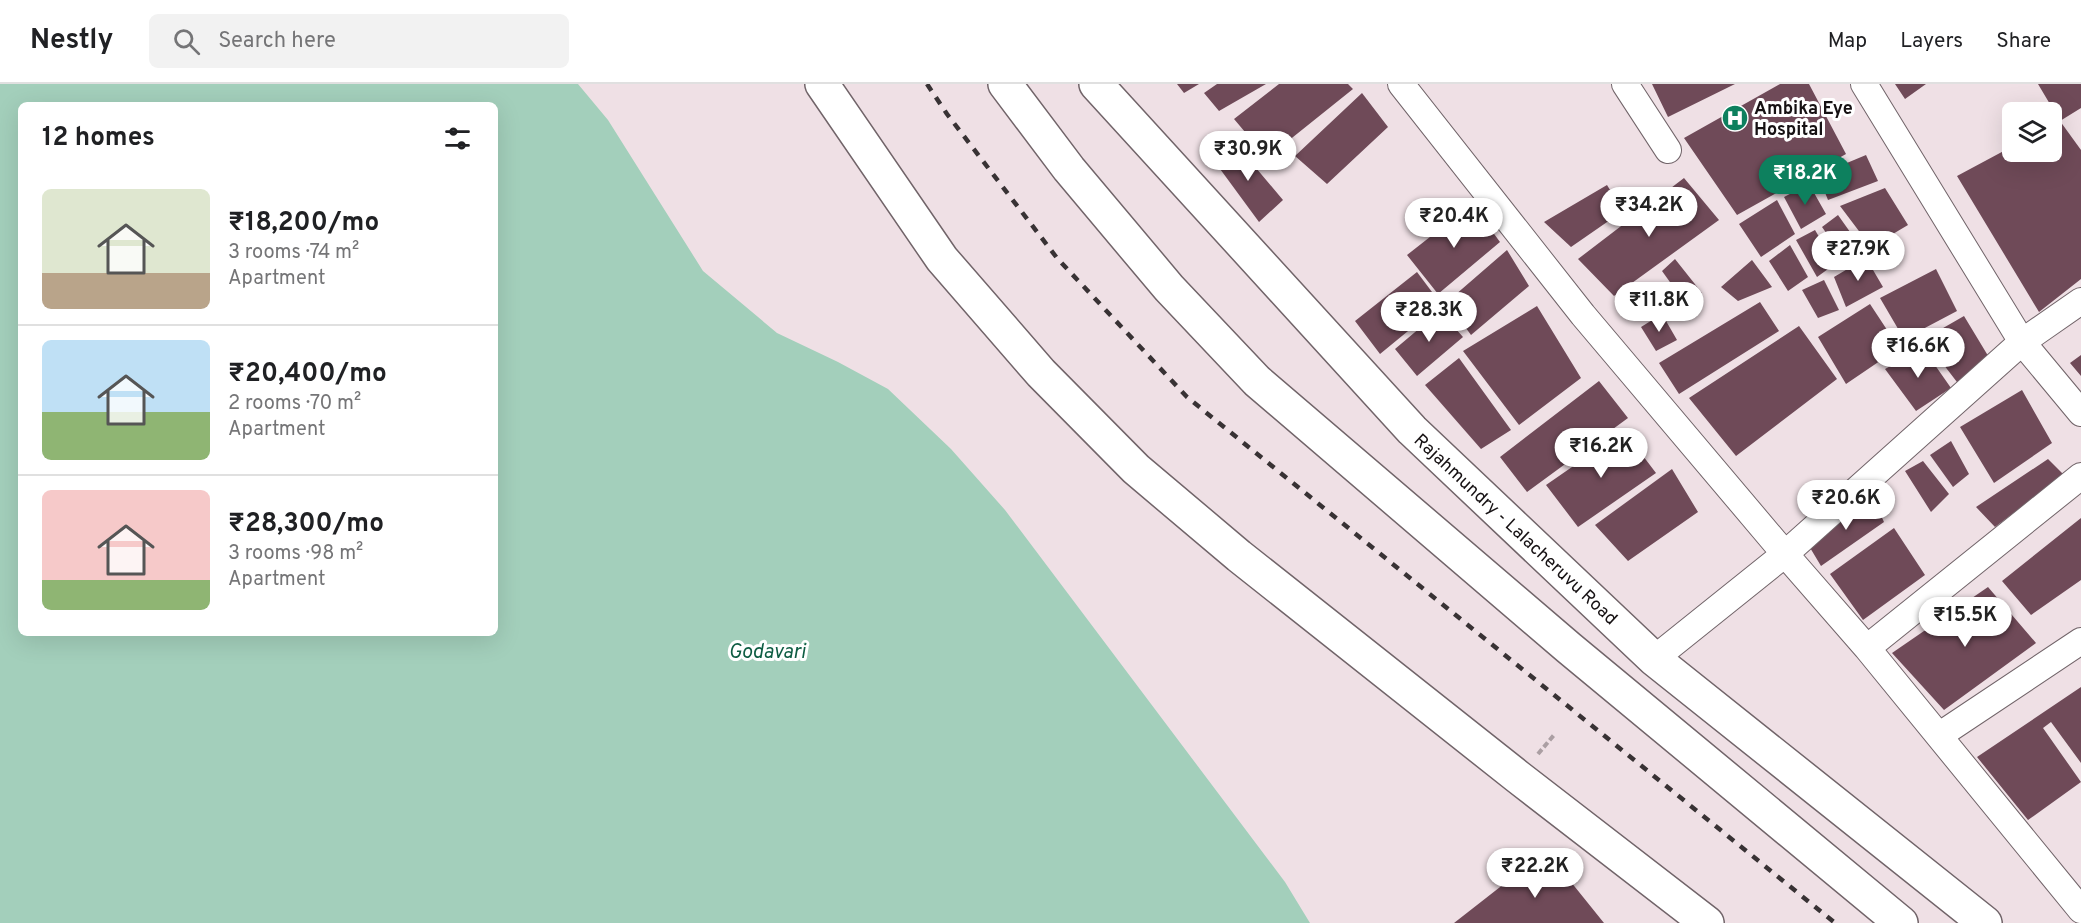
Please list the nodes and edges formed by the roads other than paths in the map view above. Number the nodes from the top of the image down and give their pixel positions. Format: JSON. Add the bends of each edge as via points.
{"nodes":[{"id":1,"x":822,"y":84,"type":"edge"},
{"id":2,"x":1005,"y":84,"type":"edge"},
{"id":3,"x":1096,"y":84,"type":"edge"},
{"id":4,"x":1401,"y":84,"type":"edge"},
{"id":5,"x":1625,"y":84,"type":"edge"},
{"id":6,"x":1864,"y":84,"type":"edge"},
{"id":7,"x":1668,"y":150,"type":"dead end"},
{"id":8,"x":2081,"y":301,"type":"edge"},
{"id":9,"x":2022,"y":342,"type":"junction"},
{"id":10,"x":2081,"y":413,"type":"edge"},
{"id":11,"x":2081,"y":476,"type":"edge"},
{"id":12,"x":1785,"y":554,"type":"junction"},
{"id":13,"x":2081,"y":641,"type":"edge"},
{"id":14,"x":1868,"y":648,"type":"junction"},
{"id":15,"x":1654,"y":659,"type":"junction"},
{"id":16,"x":1940,"y":735,"type":"junction"},
{"id":17,"x":2081,"y":910,"type":"edge"},
{"id":18,"x":1707,"y":923,"type":"edge"},
{"id":19,"x":1901,"y":923,"type":"edge"},
{"id":20,"x":1985,"y":923,"type":"edge"}],
"edges":[{"from":1,"to":18,"type":"main road","via":[[942,259],[1041,373],[1136,469],[1239,556]]},
{"from":2,"to":19,"type":"main road","via":[[1069,169],[1169,288],[1257,381],[1569,648]]},
{"from":3,"to":15,"type":"main road","name":"Rajahmundry - Lalacheruvu Road","via":[[1412,430]]},
{"from":4,"to":12,"type":"street","via":[[1583,315]]},
{"from":5,"to":7,"type":"street"},
{"from":6,"to":9,"type":"street"},
{"from":8,"to":9,"type":"street"},
{"from":9,"to":10,"type":"street"},
{"from":9,"to":12,"type":"street"},
{"from":11,"to":14,"type":"street"},
{"from":12,"to":14,"type":"street"},
{"from":12,"to":15,"type":"street"},
{"from":13,"to":16,"type":"street"},
{"from":14,"to":16,"type":"street"},
{"from":15,"to":20,"type":"main road","name":"Rajahmundry - Lalacheruvu Road"},
{"from":16,"to":17,"type":"street"}]}
